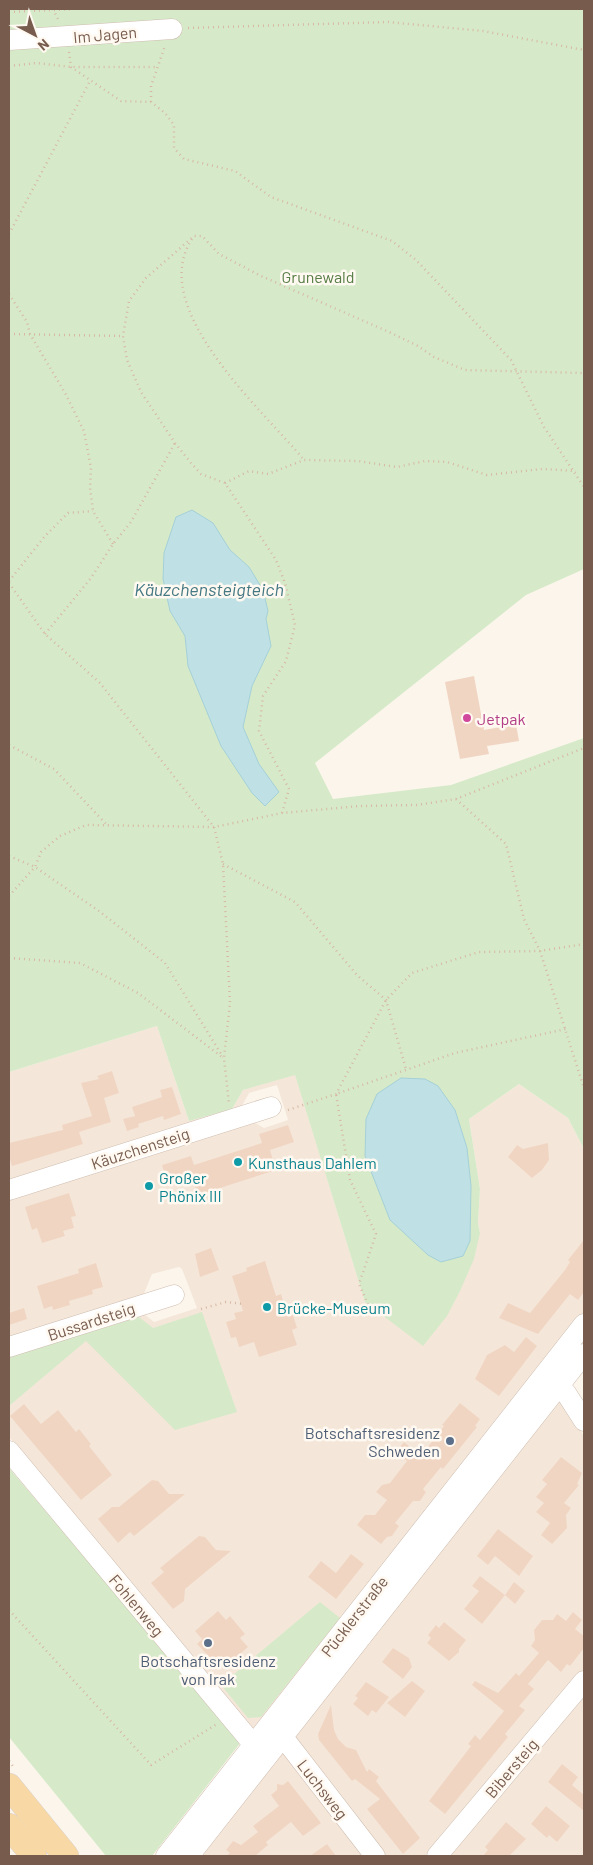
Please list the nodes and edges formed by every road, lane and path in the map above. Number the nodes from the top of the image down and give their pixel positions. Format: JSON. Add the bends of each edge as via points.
{"nodes":[{"id":1,"x":74,"y":9,"type":"edge"},
{"id":2,"x":9,"y":12,"type":"edge"},
{"id":3,"x":172,"y":29,"type":"junction"},
{"id":4,"x":68,"y":37,"type":"junction"},
{"id":5,"x":9,"y":40,"type":"edge"},
{"id":6,"x":584,"y":50,"type":"edge"},
{"id":7,"x":9,"y":66,"type":"edge"},
{"id":8,"x":71,"y":67,"type":"junction"},
{"id":9,"x":156,"y":67,"type":"junction"},
{"id":10,"x":91,"y":80,"type":"junction"},
{"id":11,"x":151,"y":102,"type":"junction"},
{"id":12,"x":9,"y":234,"type":"edge"},
{"id":13,"x":194,"y":236,"type":"junction"},
{"id":14,"x":9,"y":294,"type":"edge"},
{"id":15,"x":9,"y":334,"type":"edge"},
{"id":16,"x":30,"y":334,"type":"junction"},
{"id":17,"x":123,"y":336,"type":"junction"},
{"id":18,"x":517,"y":372,"type":"junction"},
{"id":19,"x":584,"y":373,"type":"edge"},
{"id":20,"x":175,"y":444,"type":"junction"},
{"id":21,"x":304,"y":460,"type":"junction"},
{"id":22,"x":576,"y":471,"type":"junction"},
{"id":23,"x":225,"y":483,"type":"junction"},
{"id":24,"x":584,"y":486,"type":"edge"},
{"id":25,"x":93,"y":511,"type":"junction"},
{"id":26,"x":113,"y":544,"type":"junction"},
{"id":27,"x":9,"y":582,"type":"edge"},
{"id":28,"x":46,"y":634,"type":"junction"},
{"id":29,"x":9,"y":745,"type":"edge"},
{"id":30,"x":584,"y":748,"type":"edge"},
{"id":31,"x":456,"y":799,"type":"junction"},
{"id":32,"x":282,"y":813,"type":"junction"},
{"id":33,"x":107,"y":825,"type":"junction"},
{"id":34,"x":214,"y":827,"type":"junction"},
{"id":35,"x":9,"y":856,"type":"edge"},
{"id":36,"x":223,"y":864,"type":"junction"},
{"id":37,"x":35,"y":867,"type":"junction"},
{"id":38,"x":9,"y":896,"type":"edge"},
{"id":39,"x":584,"y":944,"type":"edge"},
{"id":40,"x":540,"y":950,"type":"junction"},
{"id":41,"x":9,"y":958,"type":"edge"},
{"id":42,"x":386,"y":1000,"type":"junction"},
{"id":43,"x":566,"y":1029,"type":"junction"},
{"id":44,"x":224,"y":1058,"type":"junction"},
{"id":45,"x":406,"y":1069,"type":"junction"},
{"id":46,"x":584,"y":1088,"type":"edge"},
{"id":47,"x":336,"y":1094,"type":"junction"},
{"id":48,"x":271,"y":1108,"type":"dead end"},
{"id":49,"x":292,"y":1109,"type":"dead end"},
{"id":50,"x":230,"y":1111,"type":"dead end"},
{"id":51,"x":9,"y":1190,"type":"edge"},
{"id":52,"x":174,"y":1295,"type":"dead end"},
{"id":53,"x":244,"y":1304,"type":"dead end"},
{"id":54,"x":201,"y":1309,"type":"dead end"},
{"id":55,"x":370,"y":1309,"type":"dead end"},
{"id":56,"x":584,"y":1324,"type":"edge"},
{"id":57,"x":9,"y":1347,"type":"edge"},
{"id":58,"x":584,"y":1354,"type":"edge"},
{"id":59,"x":551,"y":1382,"type":"junction"},
{"id":60,"x":584,"y":1421,"type":"edge"},
{"id":61,"x":9,"y":1450,"type":"edge"},
{"id":62,"x":9,"y":1610,"type":"edge"},
{"id":63,"x":584,"y":1681,"type":"edge"},
{"id":64,"x":229,"y":1716,"type":"junction"},
{"id":65,"x":276,"y":1730,"type":"junction"},
{"id":66,"x":260,"y":1750,"type":"junction"},
{"id":67,"x":9,"y":1786,"type":"edge"},
{"id":68,"x":9,"y":1826,"type":"edge"},
{"id":69,"x":34,"y":1856,"type":"edge"},
{"id":70,"x":66,"y":1856,"type":"edge"},
{"id":71,"x":166,"y":1856,"type":"edge"},
{"id":72,"x":189,"y":1856,"type":"edge"},
{"id":73,"x":375,"y":1856,"type":"edge"},
{"id":74,"x":437,"y":1856,"type":"edge"}],
"edges":[{"from":1,"to":2,"type":"path"},
{"from":3,"to":4,"type":"street","name":"Im Jagen"},
{"from":3,"to":6,"type":"path","via":[[388,22],[483,31]]},
{"from":3,"to":9,"type":"path"},
{"from":4,"to":5,"type":"street","name":"Im Jagen"},
{"from":4,"to":8,"type":"path"},
{"from":7,"to":8,"type":"path","via":[[37,63]]},
{"from":8,"to":9,"type":"path"},
{"from":8,"to":10,"type":"path"},
{"from":9,"to":11,"type":"path"},
{"from":10,"to":11,"type":"path","via":[[121,101]]},
{"from":10,"to":12,"type":"path"},
{"from":11,"to":18,"type":"path","via":[[174,125],[174,148],[184,159],[235,171],[271,197],[392,241],[416,260],[512,360]]},
{"from":13,"to":17,"type":"path","via":[[146,278],[129,302]]},
{"from":13,"to":18,"type":"path","via":[[202,236],[219,254],[261,276],[390,332],[434,357],[465,370]]},
{"from":13,"to":21,"type":"path","via":[[182,263],[183,283],[187,303],[199,329],[234,384]]},
{"from":14,"to":16,"type":"path","via":[[27,322]]},
{"from":15,"to":16,"type":"path"},
{"from":16,"to":17,"type":"path"},
{"from":16,"to":25,"type":"path","via":[[84,431],[91,468]]},
{"from":17,"to":20,"type":"path","via":[[127,360],[141,392]]},
{"from":18,"to":19,"type":"path"},
{"from":18,"to":22,"type":"path","via":[[544,427]]},
{"from":20,"to":23,"type":"path","via":[[201,474]]},
{"from":20,"to":26,"type":"path","via":[[131,522]]},
{"from":21,"to":22,"type":"path","via":[[358,461],[398,467],[425,461],[447,462],[486,475],[542,469]]},
{"from":21,"to":23,"type":"path","via":[[268,474],[249,471]]},
{"from":22,"to":24,"type":"path"},
{"from":23,"to":32,"type":"path","via":[[276,560],[294,614],[295,625],[286,661],[263,696],[259,731],[289,789]]},
{"from":25,"to":26,"type":"path"},
{"from":25,"to":27,"type":"path","via":[[68,513],[45,536]]},
{"from":26,"to":28,"type":"path","via":[[91,578]]},
{"from":27,"to":28,"type":"path"},
{"from":28,"to":34,"type":"path","via":[[100,683]]},
{"from":29,"to":33,"type":"path","via":[[54,769]]},
{"from":30,"to":31,"type":"path"},
{"from":31,"to":32,"type":"path","via":[[417,805]]},
{"from":31,"to":40,"type":"path","via":[[506,844],[524,919]]},
{"from":32,"to":34,"type":"path"},
{"from":33,"to":34,"type":"path"},
{"from":33,"to":37,"type":"path","via":[[86,825],[60,836],[41,852]]},
{"from":34,"to":36,"type":"path"},
{"from":35,"to":37,"type":"path"},
{"from":36,"to":42,"type":"path","via":[[295,902],[357,975]]},
{"from":36,"to":44,"type":"path","via":[[230,1003]]},
{"from":37,"to":38,"type":"path"},
{"from":37,"to":44,"type":"path","via":[[99,911],[165,963]]},
{"from":39,"to":40,"type":"path"},
{"from":40,"to":42,"type":"path","via":[[479,952],[412,973]]},
{"from":40,"to":43,"type":"path"},
{"from":41,"to":44,"type":"path","via":[[80,963],[138,993]]},
{"from":42,"to":45,"type":"path"},
{"from":42,"to":47,"type":"path"},
{"from":43,"to":45,"type":"path","via":[[455,1053]]},
{"from":43,"to":46,"type":"path"},
{"from":44,"to":50,"type":"path"},
{"from":45,"to":47,"type":"path"},
{"from":47,"to":49,"type":"path"},
{"from":47,"to":55,"type":"path","via":[[350,1180],[376,1234],[360,1284]]},
{"from":48,"to":51,"type":"street","name":"Käuzchensteig"},
{"from":52,"to":57,"type":"street","name":"Bussardsteig"},
{"from":53,"to":54,"type":"path","via":[[226,1302]]},
{"from":56,"to":59,"type":"street","name":"Pücklerstraße"},
{"from":58,"to":59,"type":"street","name":"Pücklerstraße"},
{"from":59,"to":60,"type":"street","via":[[566,1394]]},
{"from":59,"to":65,"type":"street","name":"Pücklerstraße"},
{"from":61,"to":64,"type":"street","name":"Fohlenweg"},
{"from":62,"to":64,"type":"path","via":[[150,1765]]},
{"from":63,"to":74,"type":"street","name":"Bibersteig"},
{"from":64,"to":66,"type":"street","name":"Fohlenweg"},
{"from":65,"to":66,"type":"street","name":"Pücklerstraße"},
{"from":65,"to":73,"type":"street","name":"Luchsweg"},
{"from":66,"to":71,"type":"street","name":"Pücklerstraße"},
{"from":66,"to":72,"type":"street","name":"Pücklerstraße"},
{"from":67,"to":70,"type":"main road"},
{"from":68,"to":69,"type":"main road"}]}
